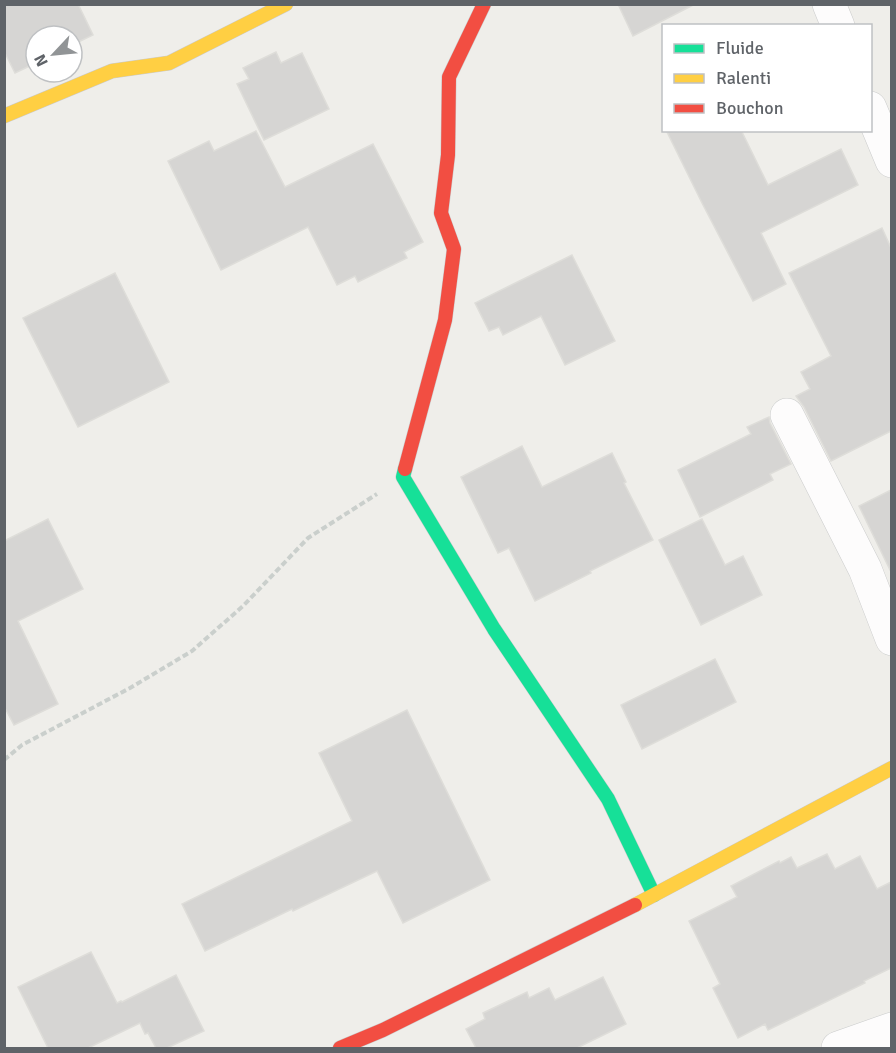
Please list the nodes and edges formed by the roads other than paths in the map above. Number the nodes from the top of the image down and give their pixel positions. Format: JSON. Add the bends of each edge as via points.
{"nodes":[{"id":1,"x":286,"y":4,"type":"edge"},
{"id":2,"x":484,"y":4,"type":"edge"},
{"id":3,"x":829,"y":4,"type":"edge"},
{"id":4,"x":836,"y":24,"type":"edge"},
{"id":5,"x":872,"y":113,"type":"edge"},
{"id":6,"x":4,"y":116,"type":"edge"},
{"id":7,"x":891,"y":161,"type":"edge"},
{"id":8,"x":787,"y":415,"type":"dead end"},
{"id":9,"x":891,"y":639,"type":"edge"},
{"id":10,"x":891,"y":768,"type":"edge"},
{"id":11,"x":654,"y":895,"type":"junction"},
{"id":12,"x":891,"y":1029,"type":"edge"},
{"id":13,"x":340,"y":1048,"type":"edge"},
{"id":14,"x":838,"y":1048,"type":"edge"}],
"edges":[{"from":1,"to":6,"type":"street","via":[[169,63],[112,71]]},
{"from":2,"to":11,"type":"street","via":[[448,77],[448,155],[441,213],[454,249],[445,320],[403,477],[494,629],[608,799]]},
{"from":3,"to":4,"type":"street"},
{"from":5,"to":7,"type":"street"},
{"from":8,"to":9,"type":"street","via":[[865,569]]},
{"from":10,"to":11,"type":"street"},
{"from":11,"to":13,"type":"street"},
{"from":12,"to":14,"type":"street"}]}
